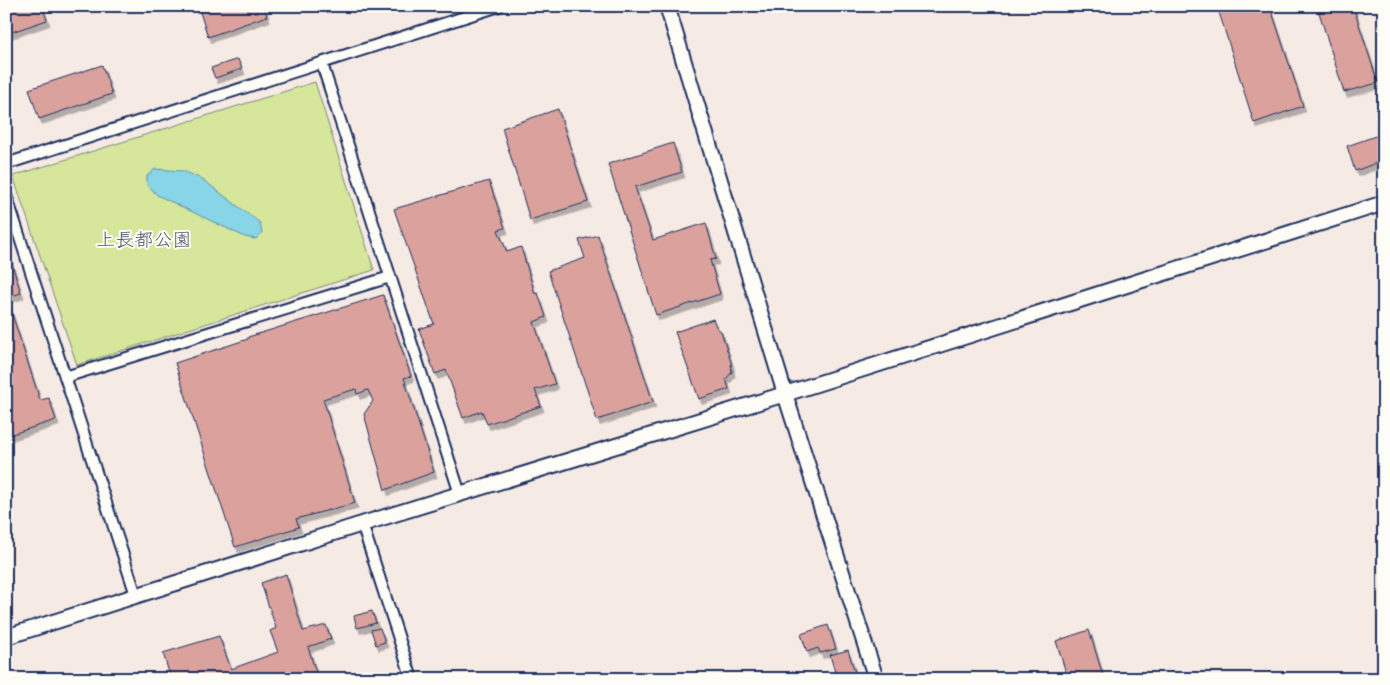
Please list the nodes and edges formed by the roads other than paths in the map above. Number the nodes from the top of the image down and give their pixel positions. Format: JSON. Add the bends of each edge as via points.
{"nodes":[{"id":1,"x":499,"y":6,"type":"edge"},
{"id":2,"x":667,"y":6,"type":"edge"},
{"id":3,"x":322,"y":64,"type":"junction"},
{"id":4,"x":6,"y":164,"type":"edge"},
{"id":5,"x":6,"y":195,"type":"edge"},
{"id":6,"x":1384,"y":203,"type":"edge"},
{"id":7,"x":390,"y":277,"type":"junction"},
{"id":8,"x":65,"y":377,"type":"junction"},
{"id":9,"x":785,"y":394,"type":"junction"},
{"id":10,"x":460,"y":494,"type":"junction"},
{"id":11,"x":362,"y":524,"type":"junction"},
{"id":12,"x":136,"y":595,"type":"junction"},
{"id":13,"x":6,"y":637,"type":"edge"},
{"id":14,"x":1384,"y":678,"type":"edge"},
{"id":15,"x":412,"y":679,"type":"edge"},
{"id":16,"x":876,"y":679,"type":"edge"},
{"id":17,"x":1380,"y":679,"type":"edge"}],
"edges":[{"from":1,"to":3,"type":"street"},
{"from":2,"to":9,"type":"street"},
{"from":3,"to":4,"type":"street"},
{"from":3,"to":7,"type":"street"},
{"from":5,"to":8,"type":"street"},
{"from":6,"to":9,"type":"street"},
{"from":7,"to":8,"type":"street"},
{"from":7,"to":10,"type":"street"},
{"from":8,"to":12,"type":"street"},
{"from":9,"to":10,"type":"street"},
{"from":9,"to":16,"type":"street"},
{"from":10,"to":11,"type":"street"},
{"from":11,"to":12,"type":"street"},
{"from":11,"to":15,"type":"street"},
{"from":12,"to":13,"type":"street"},
{"from":14,"to":17,"type":"street"}]}
